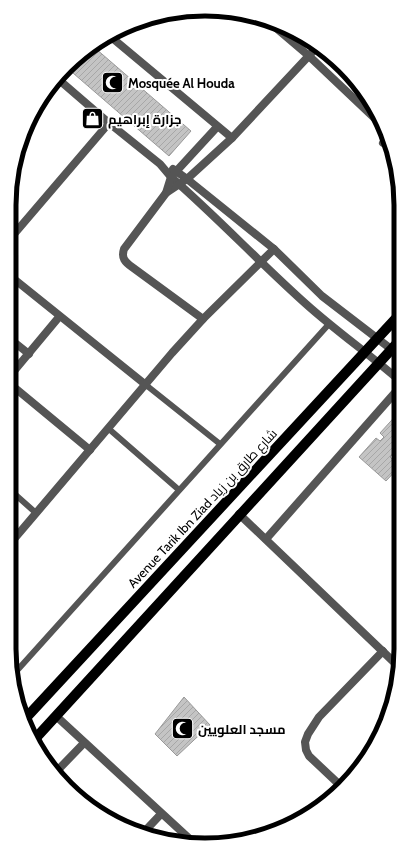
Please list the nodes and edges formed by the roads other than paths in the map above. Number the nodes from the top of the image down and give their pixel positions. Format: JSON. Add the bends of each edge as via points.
{"nodes":[{"id":1,"x":280,"y":31,"type":"edge"},
{"id":2,"x":114,"y":39,"type":"edge"},
{"id":3,"x":314,"y":51,"type":"edge"},
{"id":4,"x":309,"y":56,"type":"junction"},
{"id":5,"x":61,"y":82,"type":"edge"},
{"id":6,"x":372,"y":115,"type":"edge"},
{"id":7,"x":109,"y":123,"type":"junction"},
{"id":8,"x":217,"y":127,"type":"junction"},
{"id":9,"x":232,"y":138,"type":"junction"},
{"id":10,"x":174,"y":174,"type":"junction"},
{"id":11,"x":187,"y":179,"type":"junction"},
{"id":12,"x":180,"y":184,"type":"junction"},
{"id":13,"x":166,"y":193,"type":"junction"},
{"id":14,"x":16,"y":232,"type":"edge"},
{"id":15,"x":274,"y":249,"type":"junction"},
{"id":16,"x":262,"y":262,"type":"junction"},
{"id":17,"x":16,"y":281,"type":"edge"},
{"id":18,"x":59,"y":317,"type":"junction"},
{"id":19,"x":203,"y":319,"type":"junction"},
{"id":20,"x":394,"y":321,"type":"edge"},
{"id":21,"x":329,"y":324,"type":"junction"},
{"id":22,"x":378,"y":338,"type":"junction"},
{"id":23,"x":16,"y":344,"type":"edge"},
{"id":24,"x":394,"y":346,"type":"edge"},
{"id":25,"x":391,"y":349,"type":"junction"},
{"id":26,"x":364,"y":352,"type":"junction"},
{"id":27,"x":29,"y":354,"type":"junction"},
{"id":28,"x":379,"y":362,"type":"junction"},
{"id":29,"x":16,"y":369,"type":"edge"},
{"id":30,"x":394,"y":376,"type":"edge"},
{"id":31,"x":146,"y":385,"type":"junction"},
{"id":32,"x":16,"y":389,"type":"edge"},
{"id":33,"x":394,"y":395,"type":"edge"},
{"id":34,"x":109,"y":428,"type":"junction"},
{"id":35,"x":220,"y":444,"type":"junction"},
{"id":36,"x":90,"y":450,"type":"junction"},
{"id":37,"x":179,"y":490,"type":"junction"},
{"id":38,"x":16,"y":495,"type":"edge"},
{"id":39,"x":36,"y":513,"type":"junction"},
{"id":40,"x":239,"y":514,"type":"junction"},
{"id":41,"x":16,"y":537,"type":"edge"},
{"id":42,"x":266,"y":539,"type":"junction"},
{"id":43,"x":383,"y":651,"type":"junction"},
{"id":44,"x":394,"y":662,"type":"edge"},
{"id":45,"x":17,"y":670,"type":"edge"},
{"id":46,"x":28,"y":716,"type":"edge"},
{"id":47,"x":56,"y":716,"type":"junction"},
{"id":48,"x":37,"y":737,"type":"edge"},
{"id":49,"x":84,"y":743,"type":"junction"},
{"id":50,"x":59,"y":769,"type":"edge"},
{"id":51,"x":339,"y":783,"type":"edge"},
{"id":52,"x":161,"y":814,"type":"junction"},
{"id":53,"x":147,"y":829,"type":"edge"},
{"id":54,"x":187,"y":837,"type":"edge"}],
"edges":[{"from":1,"to":4,"type":"street"},
{"from":2,"to":8,"type":"street"},
{"from":3,"to":4,"type":"street"},
{"from":4,"to":6,"type":"street"},
{"from":4,"to":9,"type":"street"},
{"from":5,"to":7,"type":"street"},
{"from":7,"to":10,"type":"street"},
{"from":7,"to":14,"type":"street"},
{"from":8,"to":9,"type":"street"},
{"from":8,"to":10,"type":"street"},
{"from":9,"to":11,"type":"street"},
{"from":10,"to":11,"type":"street"},
{"from":10,"to":12,"type":"street"},
{"from":10,"to":13,"type":"street"},
{"from":11,"to":12,"type":"street"},
{"from":11,"to":15,"type":"street"},
{"from":12,"to":13,"type":"street"},
{"from":12,"to":16,"type":"street"},
{"from":13,"to":19,"type":"street","via":[[124,249],[122,256],[125,262]]},
{"from":15,"to":16,"type":"street"},
{"from":15,"to":22,"type":"street","via":[[322,296]]},
{"from":16,"to":19,"type":"street"},
{"from":16,"to":21,"type":"street"},
{"from":17,"to":18,"type":"street"},
{"from":18,"to":27,"type":"street"},
{"from":18,"to":31,"type":"street"},
{"from":19,"to":31,"type":"street"},
{"from":20,"to":22,"type":"main road","name":"Avenue Tarik Ibn Ziad شارع طارق بن زياد"},
{"from":21,"to":26,"type":"street"},
{"from":21,"to":35,"type":"lane"},
{"from":22,"to":25,"type":"street"},
{"from":22,"to":26,"type":"main road","name":"Avenue Tarik Ibn Ziad شارع طارق بن زياد"},
{"from":23,"to":27,"type":"street"},
{"from":24,"to":25,"type":"main road"},
{"from":25,"to":28,"type":"main road"},
{"from":26,"to":28,"type":"street"},
{"from":26,"to":46,"type":"main road","name":"Avenue Tarik Ibn Ziad شارع طارق بن زياد"},
{"from":27,"to":29,"type":"street"},
{"from":28,"to":30,"type":"street"},
{"from":28,"to":40,"type":"main road"},
{"from":31,"to":34,"type":"street"},
{"from":31,"to":35,"type":"lane"},
{"from":32,"to":36,"type":"street"},
{"from":33,"to":42,"type":"street"},
{"from":34,"to":36,"type":"street"},
{"from":34,"to":37,"type":"lane"},
{"from":35,"to":37,"type":"lane"},
{"from":36,"to":39,"type":"street"},
{"from":37,"to":45,"type":"lane"},
{"from":38,"to":39,"type":"lane"},
{"from":39,"to":41,"type":"street"},
{"from":40,"to":42,"type":"street"},
{"from":40,"to":47,"type":"main road"},
{"from":42,"to":43,"type":"street"},
{"from":43,"to":44,"type":"street"},
{"from":43,"to":51,"type":"street","via":[[319,717],[305,742],[310,756]]},
{"from":47,"to":48,"type":"main road"},
{"from":47,"to":49,"type":"street"},
{"from":49,"to":50,"type":"street"},
{"from":49,"to":52,"type":"street"},
{"from":52,"to":53,"type":"street"},
{"from":52,"to":54,"type":"street"}]}
